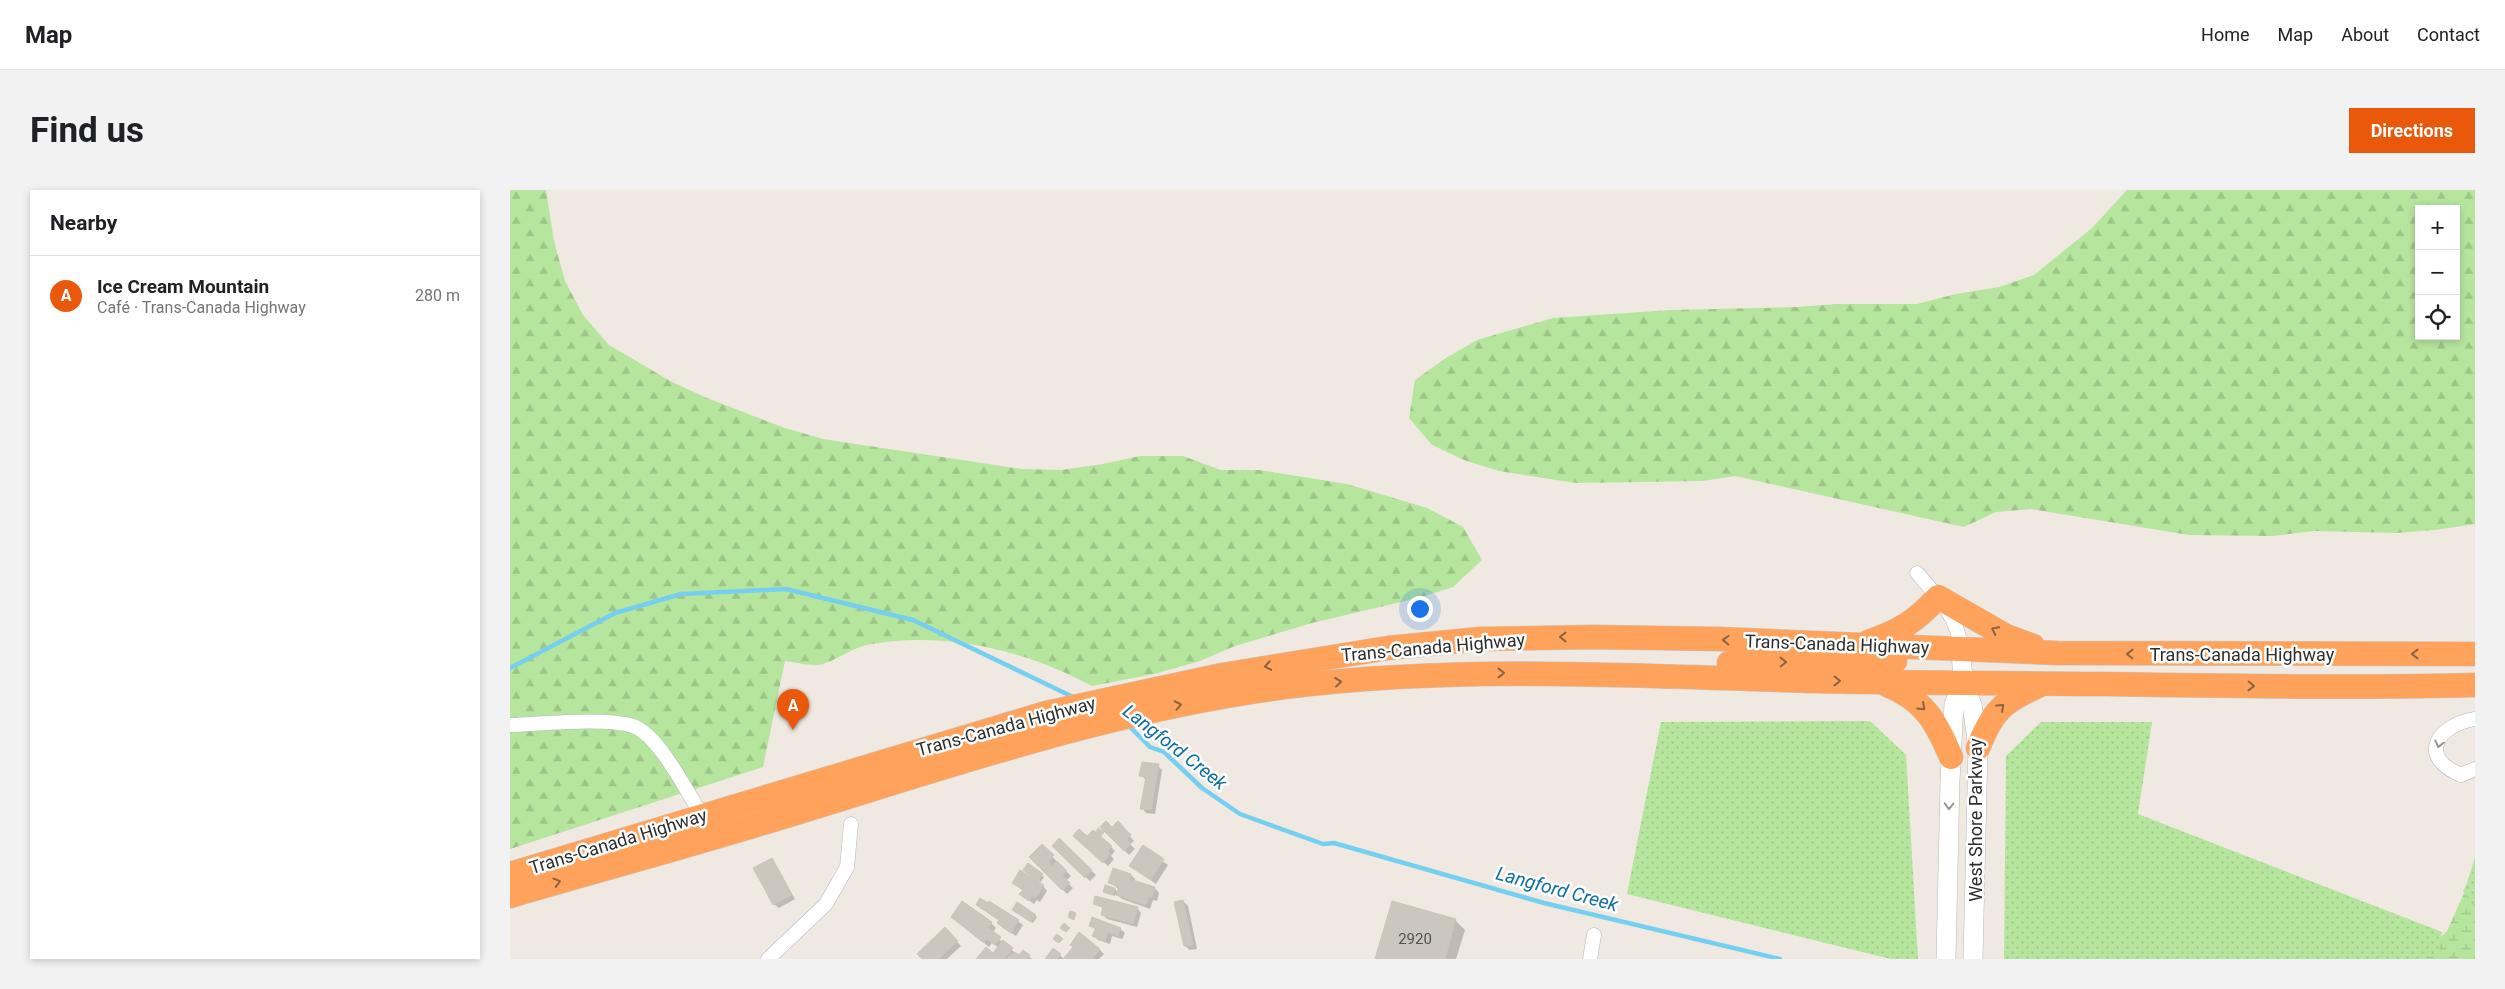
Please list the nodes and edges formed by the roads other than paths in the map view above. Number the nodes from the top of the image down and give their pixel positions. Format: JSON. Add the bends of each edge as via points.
{"nodes":[{"id":1,"x":1917,"y":573,"type":"dead end"},
{"id":2,"x":1938,"y":597,"type":"junction"},
{"id":3,"x":1862,"y":645,"type":"junction"},
{"id":4,"x":1961,"y":650,"type":"junction"},
{"id":5,"x":2057,"y":653,"type":"junction"},
{"id":6,"x":2475,"y":654,"type":"edge"},
{"id":7,"x":1648,"y":676,"type":"junction"},
{"id":8,"x":1880,"y":682,"type":"junction"},
{"id":9,"x":1963,"y":683,"type":"junction"},
{"id":10,"x":2043,"y":684,"type":"junction"},
{"id":11,"x":2475,"y":685,"type":"edge"},
{"id":12,"x":2475,"y":719,"type":"edge"},
{"id":13,"x":1096,"y":723,"type":"junction"},
{"id":14,"x":510,"y":725,"type":"edge"},
{"id":15,"x":1978,"y":748,"type":"junction"},
{"id":16,"x":1951,"y":757,"type":"junction"},
{"id":17,"x":2475,"y":769,"type":"edge"},
{"id":18,"x":702,"y":816,"type":"junction"},
{"id":19,"x":851,"y":824,"type":"dead end"},
{"id":20,"x":510,"y":874,"type":"edge"},
{"id":21,"x":510,"y":896,"type":"edge"},
{"id":22,"x":1594,"y":935,"type":"dead end"},
{"id":23,"x":768,"y":959,"type":"edge"},
{"id":24,"x":1590,"y":959,"type":"edge"},
{"id":25,"x":1946,"y":959,"type":"edge"},
{"id":26,"x":1973,"y":959,"type":"edge"}],
"edges":[{"from":1,"to":2,"type":"street"},
{"from":2,"to":3,"type":"highway","via":[[1918,618],[1892,634]]},
{"from":2,"to":4,"type":"street","via":[[1954,620]]},
{"from":5,"to":2,"type":"highway","one_way":true,"via":[[2006,636]]},
{"from":3,"to":4,"type":"highway","name":"Trans-Canada Highway"},
{"from":3,"to":18,"type":"highway","name":"Trans-Canada Highway","one_way":true,"via":[[1720,639],[1537,637],[1471,640],[1316,658],[1222,674],[1046,713]]},
{"from":4,"to":5,"type":"highway","name":"Trans-Canada Highway"},
{"from":7,"to":4,"type":"highway","one_way":true,"via":[[1698,664],[1911,661]]},
{"from":4,"to":9,"type":"main road","name":"West Shore Parkway"},
{"from":6,"to":5,"type":"highway","name":"Trans-Canada Highway","one_way":true},
{"from":7,"to":8,"type":"highway","name":"Trans-Canada Highway","one_way":true},
{"from":13,"to":7,"type":"highway","name":"Trans-Canada Highway","one_way":true,"via":[[1206,700],[1387,677],[1461,673]]},
{"from":8,"to":9,"type":"highway","name":"Trans-Canada Highway"},
{"from":8,"to":16,"type":"highway","one_way":true,"via":[[1906,693],[1926,710],[1935,721]]},
{"from":9,"to":10,"type":"highway","name":"Trans-Canada Highway"},
{"from":9,"to":15,"type":"main road","name":"West Shore Parkway","via":[[1972,705]]},
{"from":9,"to":16,"type":"main road","name":"West Shore Parkway","via":[[1954,704]]},
{"from":10,"to":11,"type":"highway","name":"Trans-Canada Highway","one_way":true},
{"from":15,"to":10,"type":"highway","one_way":true,"via":[[1988,723],[2004,704]]},
{"from":12,"to":17,"type":"street","one_way":true,"via":[[2459,721],[2448,728],[2436,744],[2437,754],[2451,771],[2461,775]]},
{"from":13,"to":18,"type":"highway","via":[[1000,741],[725,820]]},
{"from":21,"to":13,"type":"highway","name":"Trans-Canada Highway","one_way":true},
{"from":14,"to":18,"type":"street","via":[[609,723],[634,726],[662,751]]},
{"from":15,"to":26,"type":"main road","name":"West Shore Parkway"},
{"from":16,"to":25,"type":"main road","name":"West Shore Parkway","one_way":true},
{"from":18,"to":20,"type":"highway","name":"Trans-Canada Highway"},
{"from":19,"to":23,"type":"street","via":[[847,867],[826,904]]},
{"from":22,"to":24,"type":"street"}]}
